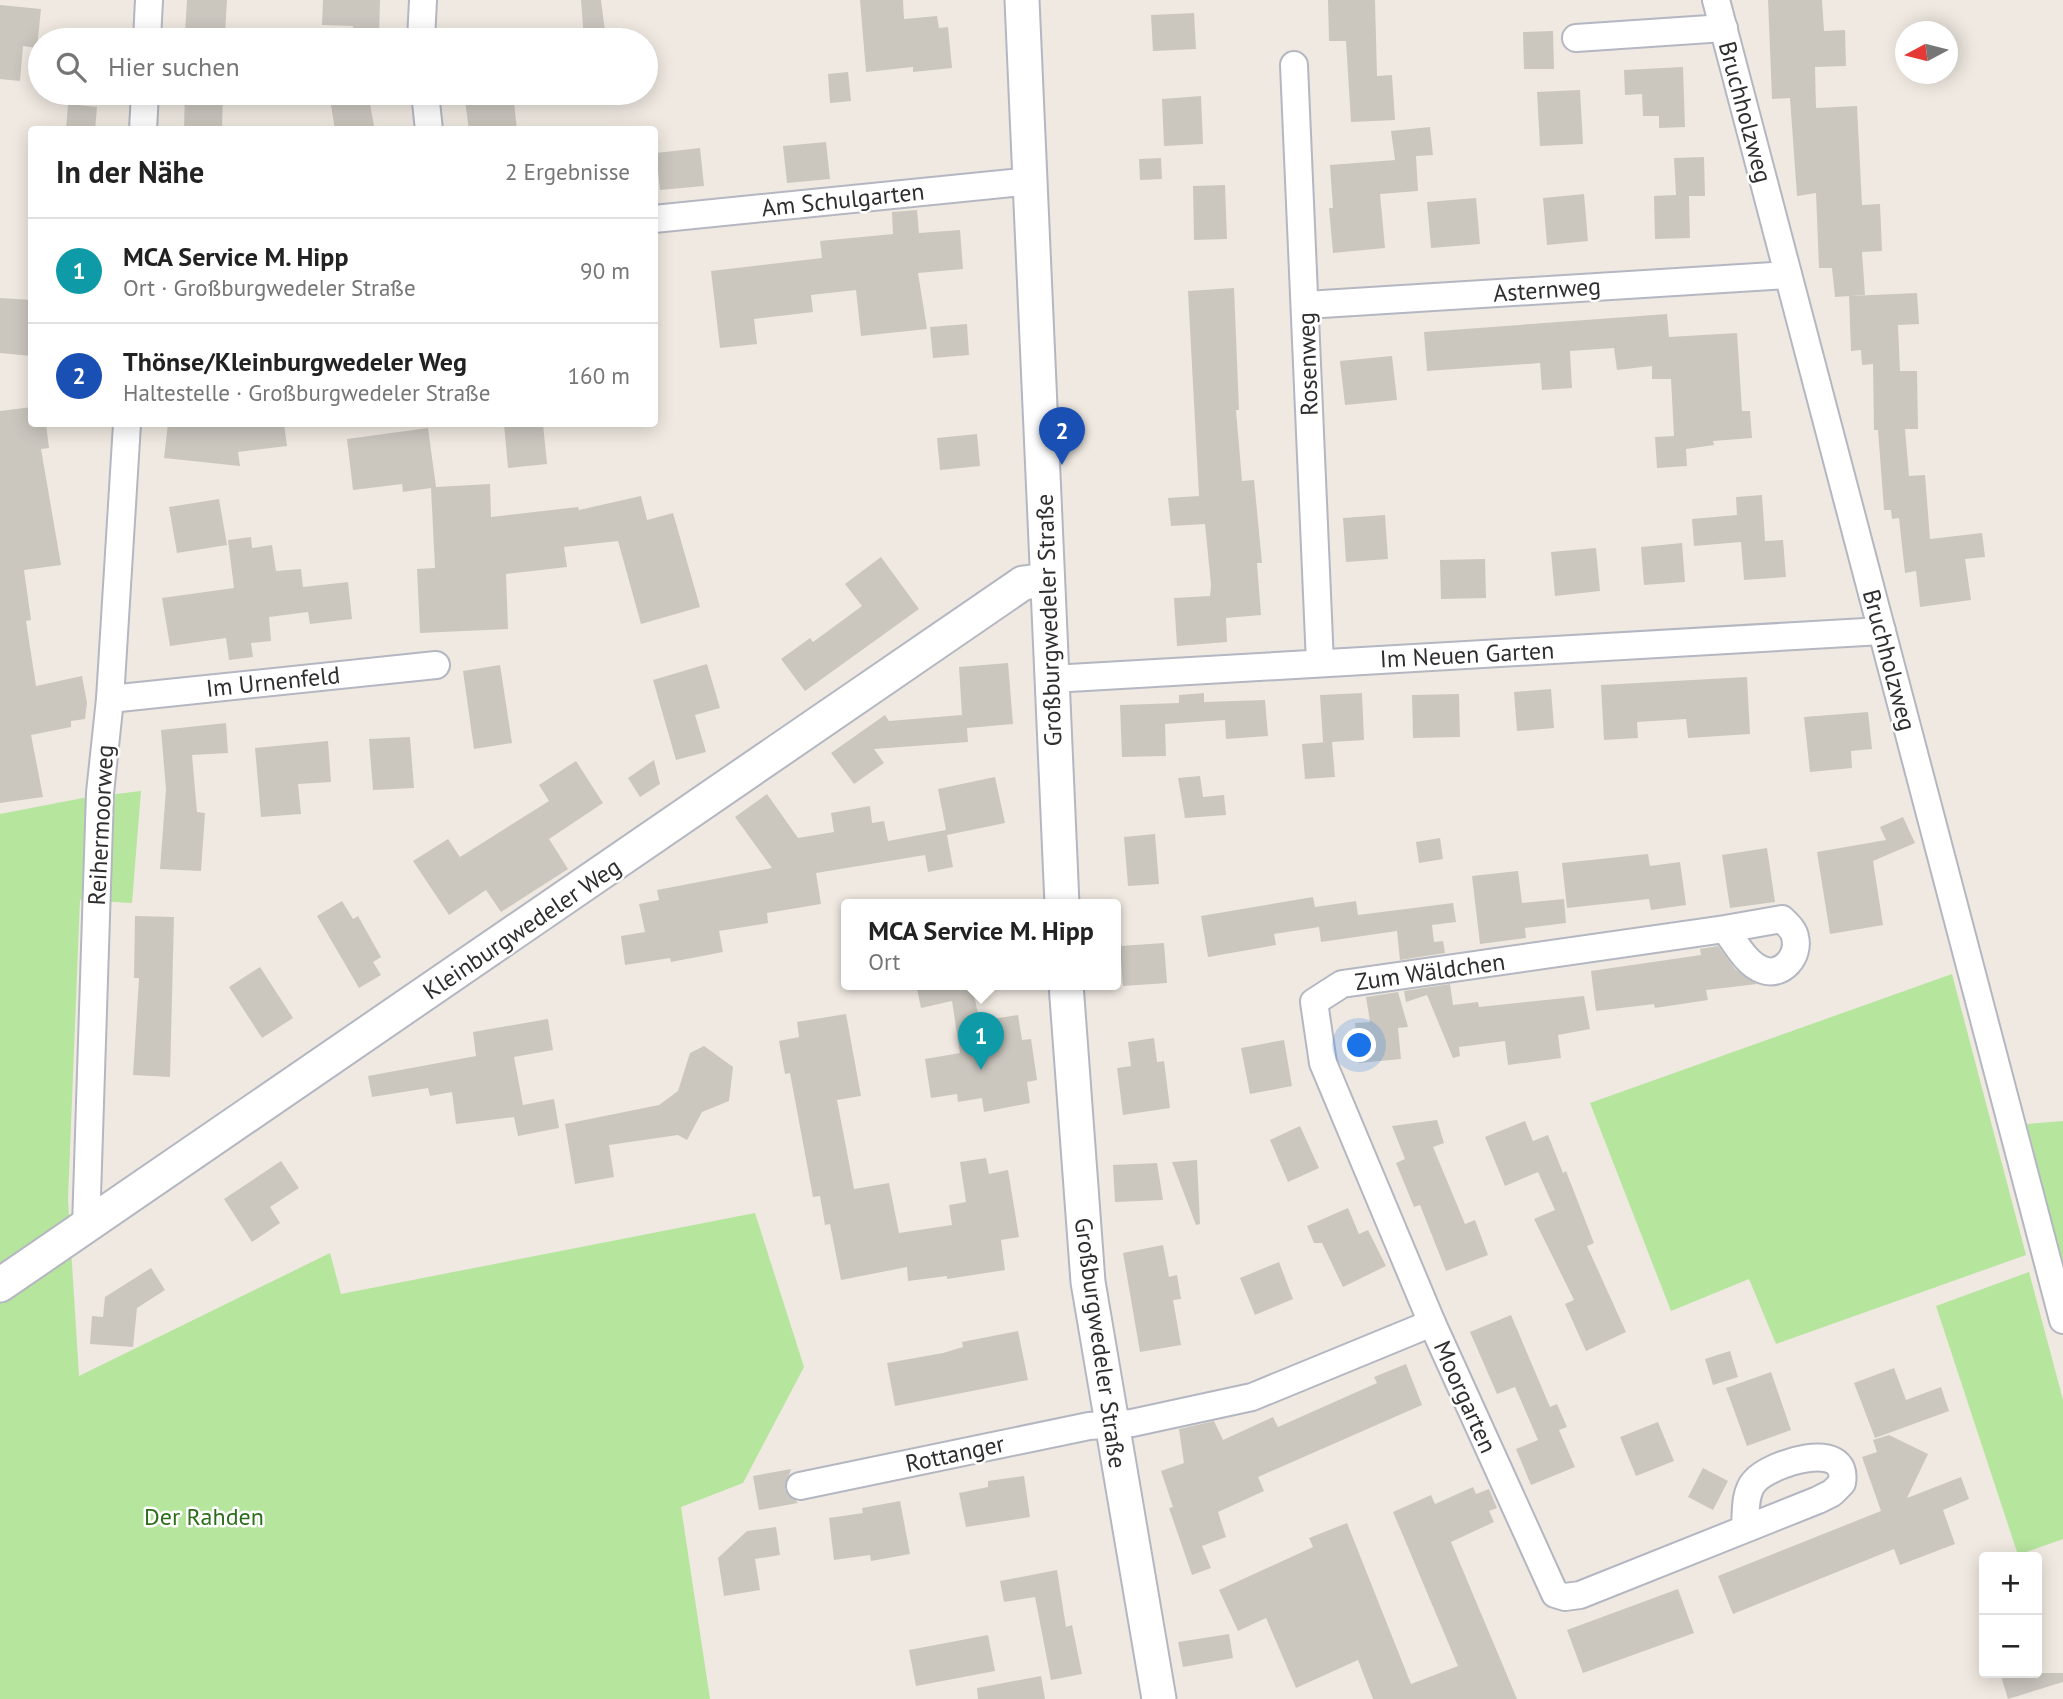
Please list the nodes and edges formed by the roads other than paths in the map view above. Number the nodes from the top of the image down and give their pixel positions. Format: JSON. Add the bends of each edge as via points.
{"nodes":[{"id":1,"x":149,"y":0,"type":"edge"},
{"id":2,"x":423,"y":0,"type":"edge"},
{"id":3,"x":1022,"y":0,"type":"edge"},
{"id":4,"x":1716,"y":0,"type":"edge"},
{"id":5,"x":148,"y":28,"type":"edge"},
{"id":6,"x":422,"y":28,"type":"edge"},
{"id":7,"x":1724,"y":28,"type":"junction"},
{"id":8,"x":1576,"y":38,"type":"dead end"},
{"id":9,"x":1294,"y":65,"type":"dead end"},
{"id":10,"x":144,"y":105,"type":"edge"},
{"id":11,"x":426,"y":105,"type":"edge"},
{"id":12,"x":143,"y":126,"type":"edge"},
{"id":13,"x":429,"y":126,"type":"edge"},
{"id":14,"x":1031,"y":181,"type":"junction"},
{"id":15,"x":658,"y":219,"type":"edge"},
{"id":16,"x":1788,"y":275,"type":"junction"},
{"id":17,"x":1306,"y":305,"type":"junction"},
{"id":18,"x":127,"y":427,"type":"edge"},
{"id":19,"x":1047,"y":580,"type":"junction"},
{"id":20,"x":1882,"y":631,"type":"junction"},
{"id":21,"x":1320,"y":663,"type":"junction"},
{"id":22,"x":436,"y":665,"type":"dead end"},
{"id":23,"x":1052,"y":679,"type":"junction"},
{"id":24,"x":110,"y":699,"type":"junction"},
{"id":25,"x":1062,"y":899,"type":"edge"},
{"id":26,"x":1725,"y":929,"type":"dead end"},
{"id":27,"x":1066,"y":990,"type":"edge"},
{"id":28,"x":86,"y":1227,"type":"junction"},
{"id":29,"x":0,"y":1285,"type":"edge"},
{"id":30,"x":2063,"y":1320,"type":"edge"},
{"id":31,"x":1432,"y":1323,"type":"junction"},
{"id":32,"x":1111,"y":1424,"type":"junction"},
{"id":33,"x":800,"y":1486,"type":"dead end"},
{"id":34,"x":1745,"y":1529,"type":"dead end"},
{"id":35,"x":1160,"y":1699,"type":"edge"}],
"edges":[{"from":1,"to":5,"type":"street"},
{"from":2,"to":6,"type":"street"},
{"from":3,"to":14,"type":"street","name":"Großburgwedeler Straße"},
{"from":4,"to":7,"type":"street","name":"Bruchholzweg"},
{"from":7,"to":8,"type":"street"},
{"from":7,"to":16,"type":"street","name":"Bruchholzweg"},
{"from":9,"to":17,"type":"street","name":"Rosenweg"},
{"from":10,"to":12,"type":"street"},
{"from":11,"to":13,"type":"street"},
{"from":14,"to":15,"type":"street","name":"Am Schulgarten"},
{"from":14,"to":19,"type":"street","name":"Großburgwedeler Straße"},
{"from":16,"to":17,"type":"street","name":"Asternweg"},
{"from":16,"to":20,"type":"street","name":"Bruchholzweg"},
{"from":17,"to":21,"type":"street","name":"Rosenweg"},
{"from":18,"to":24,"type":"street","name":"Reihermoorweg"},
{"from":19,"to":23,"type":"street","name":"Großburgwedeler Straße"},
{"from":19,"to":28,"type":"street","name":"Kleinburgwedeler Weg","via":[[1023,583]]},
{"from":20,"to":21,"type":"street","name":"Im Neuen Garten"},
{"from":20,"to":30,"type":"street","name":"Bruchholzweg"},
{"from":21,"to":23,"type":"street","name":"Im Neuen Garten"},
{"from":22,"to":24,"type":"street","name":"Im Urnenfeld"},
{"from":23,"to":25,"type":"street","name":"Großburgwedeler Straße"},
{"from":24,"to":28,"type":"street","name":"Reihermoorweg","via":[[100,793]]},
{"from":26,"to":31,"type":"street","name":"Zum Wäldchen","via":[[1342,984],[1314,1002],[1324,1063]]},
{"from":27,"to":32,"type":"street","name":"Großburgwedeler Straße","via":[[1082,1232]]},
{"from":28,"to":29,"type":"street","name":"Kleinburgwedeler Weg"},
{"from":31,"to":32,"type":"street","name":"Moorgarten","via":[[1252,1397]]},
{"from":31,"to":34,"type":"street","name":"Moorgarten","via":[[1555,1594],[1580,1595]]},
{"from":32,"to":33,"type":"street","name":"Rottanger"},
{"from":32,"to":35,"type":"street","name":"Großburgwedeler Straße"}]}
